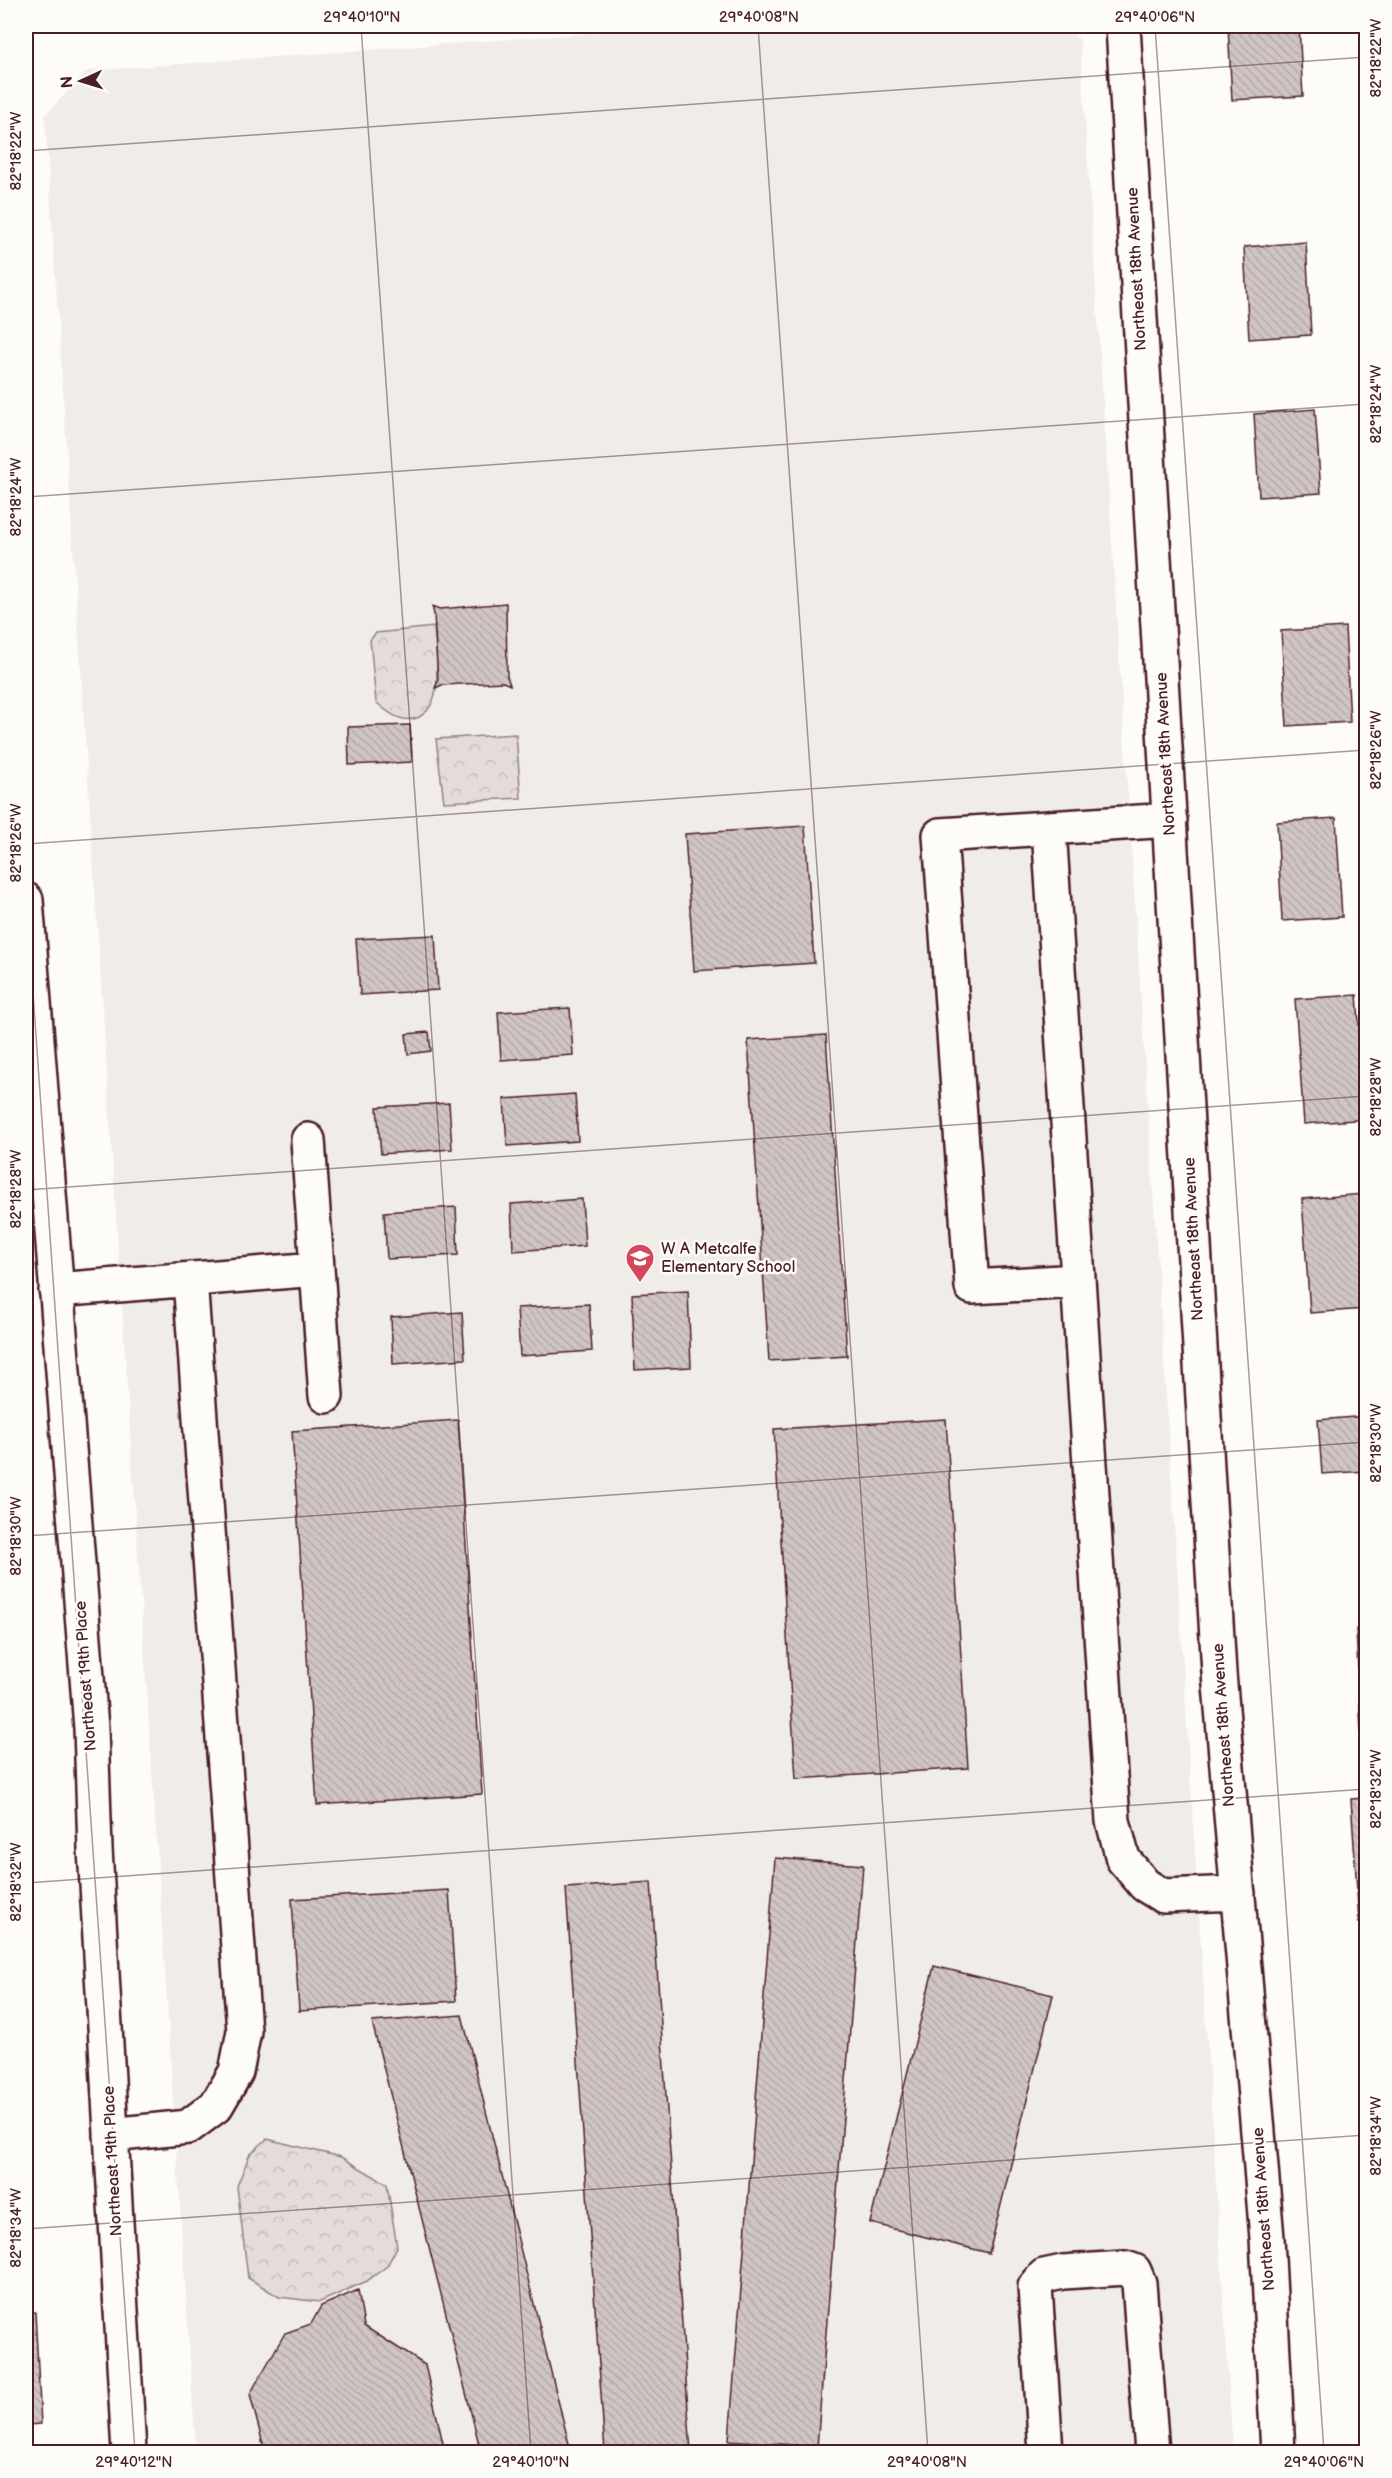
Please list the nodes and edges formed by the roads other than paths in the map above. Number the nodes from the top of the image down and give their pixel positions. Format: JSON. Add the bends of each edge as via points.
{"nodes":[{"id":1,"x":1122,"y":26,"type":"edge"},
{"id":2,"x":1170,"y":820,"type":"junction"},
{"id":3,"x":1049,"y":828,"type":"junction"},
{"id":4,"x":26,"y":900,"type":"edge"},
{"id":5,"x":308,"y":1140,"type":"dead end"},
{"id":6,"x":317,"y":1269,"type":"junction"},
{"id":7,"x":190,"y":1279,"type":"junction"},
{"id":8,"x":1078,"y":1281,"type":"junction"},
{"id":9,"x":56,"y":1290,"type":"junction"},
{"id":10,"x":326,"y":1396,"type":"dead end"},
{"id":11,"x":1238,"y":1893,"type":"junction"},
{"id":12,"x":111,"y":2135,"type":"junction"},
{"id":13,"x":129,"y":2452,"type":"edge"},
{"id":14,"x":1046,"y":2452,"type":"edge"},
{"id":15,"x":1152,"y":2452,"type":"edge"},
{"id":16,"x":1278,"y":2452,"type":"edge"}],
"edges":[{"from":1,"to":2,"type":"street","name":"Northeast 18th Avenue"},
{"from":2,"to":3,"type":"street"},
{"from":2,"to":11,"type":"street","name":"Northeast 18th Avenue","via":[[1219,1673]]},
{"from":3,"to":8,"type":"street"},
{"from":3,"to":8,"type":"street","via":[[940,835],[972,1287]]},
{"from":4,"to":9,"type":"street","name":"Northeast 19th Place"},
{"from":5,"to":6,"type":"street"},
{"from":6,"to":7,"type":"street"},
{"from":6,"to":10,"type":"street"},
{"from":7,"to":9,"type":"street"},
{"from":7,"to":12,"type":"street","via":[[244,2031],[236,2072],[216,2106],[188,2127]]},
{"from":8,"to":11,"type":"street","via":[[1113,1821],[1123,1859],[1145,1885],[1164,1896]]},
{"from":9,"to":12,"type":"street","name":"Northeast 19th Place","via":[[91,1728]]},
{"from":11,"to":16,"type":"street","name":"Northeast 18th Avenue","via":[[1267,2238]]},
{"from":12,"to":13,"type":"street","name":"Northeast 19th Place"},
{"from":14,"to":15,"type":"street","via":[[1035,2287],[1044,2276],[1125,2268],[1134,2271],[1139,2283]]}]}
